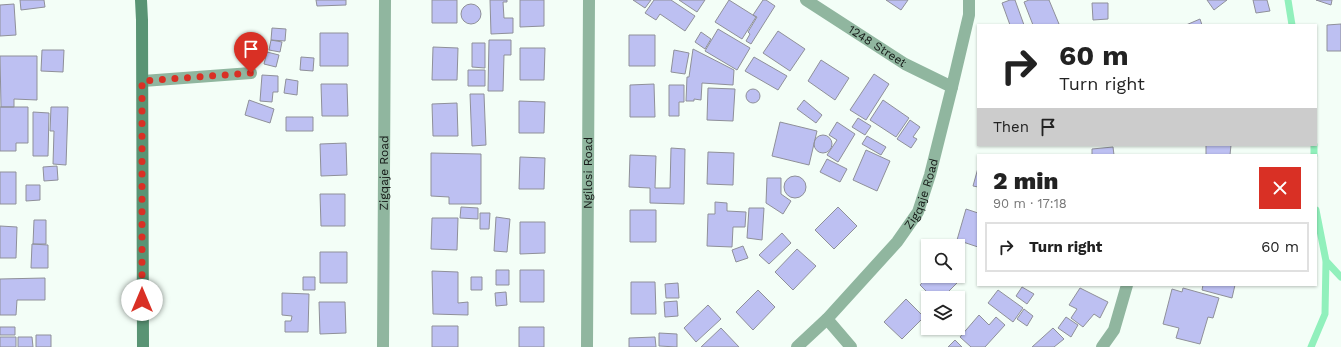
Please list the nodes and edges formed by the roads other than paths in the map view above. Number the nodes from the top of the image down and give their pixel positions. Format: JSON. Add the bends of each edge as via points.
{"nodes":[{"id":1,"x":140,"y":0,"type":"edge"},
{"id":2,"x":385,"y":0,"type":"edge"},
{"id":3,"x":590,"y":0,"type":"edge"},
{"id":4,"x":806,"y":0,"type":"edge"},
{"id":5,"x":970,"y":0,"type":"edge"},
{"id":6,"x":251,"y":73,"type":"dead end"},
{"id":7,"x":142,"y":81,"type":"junction"},
{"id":8,"x":952,"y":87,"type":"junction"},
{"id":9,"x":1127,"y":286,"type":"edge"},
{"id":10,"x":827,"y":319,"type":"junction"},
{"id":11,"x":142,"y":347,"type":"edge"},
{"id":12,"x":383,"y":347,"type":"edge"},
{"id":13,"x":587,"y":347,"type":"edge"},
{"id":14,"x":798,"y":347,"type":"edge"},
{"id":15,"x":851,"y":347,"type":"edge"},
{"id":16,"x":1102,"y":347,"type":"edge"}],
"edges":[{"from":1,"to":7,"type":"street"},
{"from":2,"to":12,"type":"street","name":"Zigqaje Road"},
{"from":3,"to":13,"type":"street","name":"Ngilosi Road"},
{"from":4,"to":8,"type":"street","name":"1248 Street","via":[[905,64]]},
{"from":5,"to":8,"type":"street","name":"Zigqaje Road","via":[[969,15]]},
{"from":6,"to":7,"type":"street"},
{"from":7,"to":11,"type":"street"},
{"from":8,"to":10,"type":"street","name":"Zigqaje Road","via":[[918,212],[897,242]]},
{"from":9,"to":16,"type":"street","via":[[1114,330]]},
{"from":10,"to":14,"type":"street","name":"Zigqaje Road"},
{"from":10,"to":15,"type":"street"}]}
